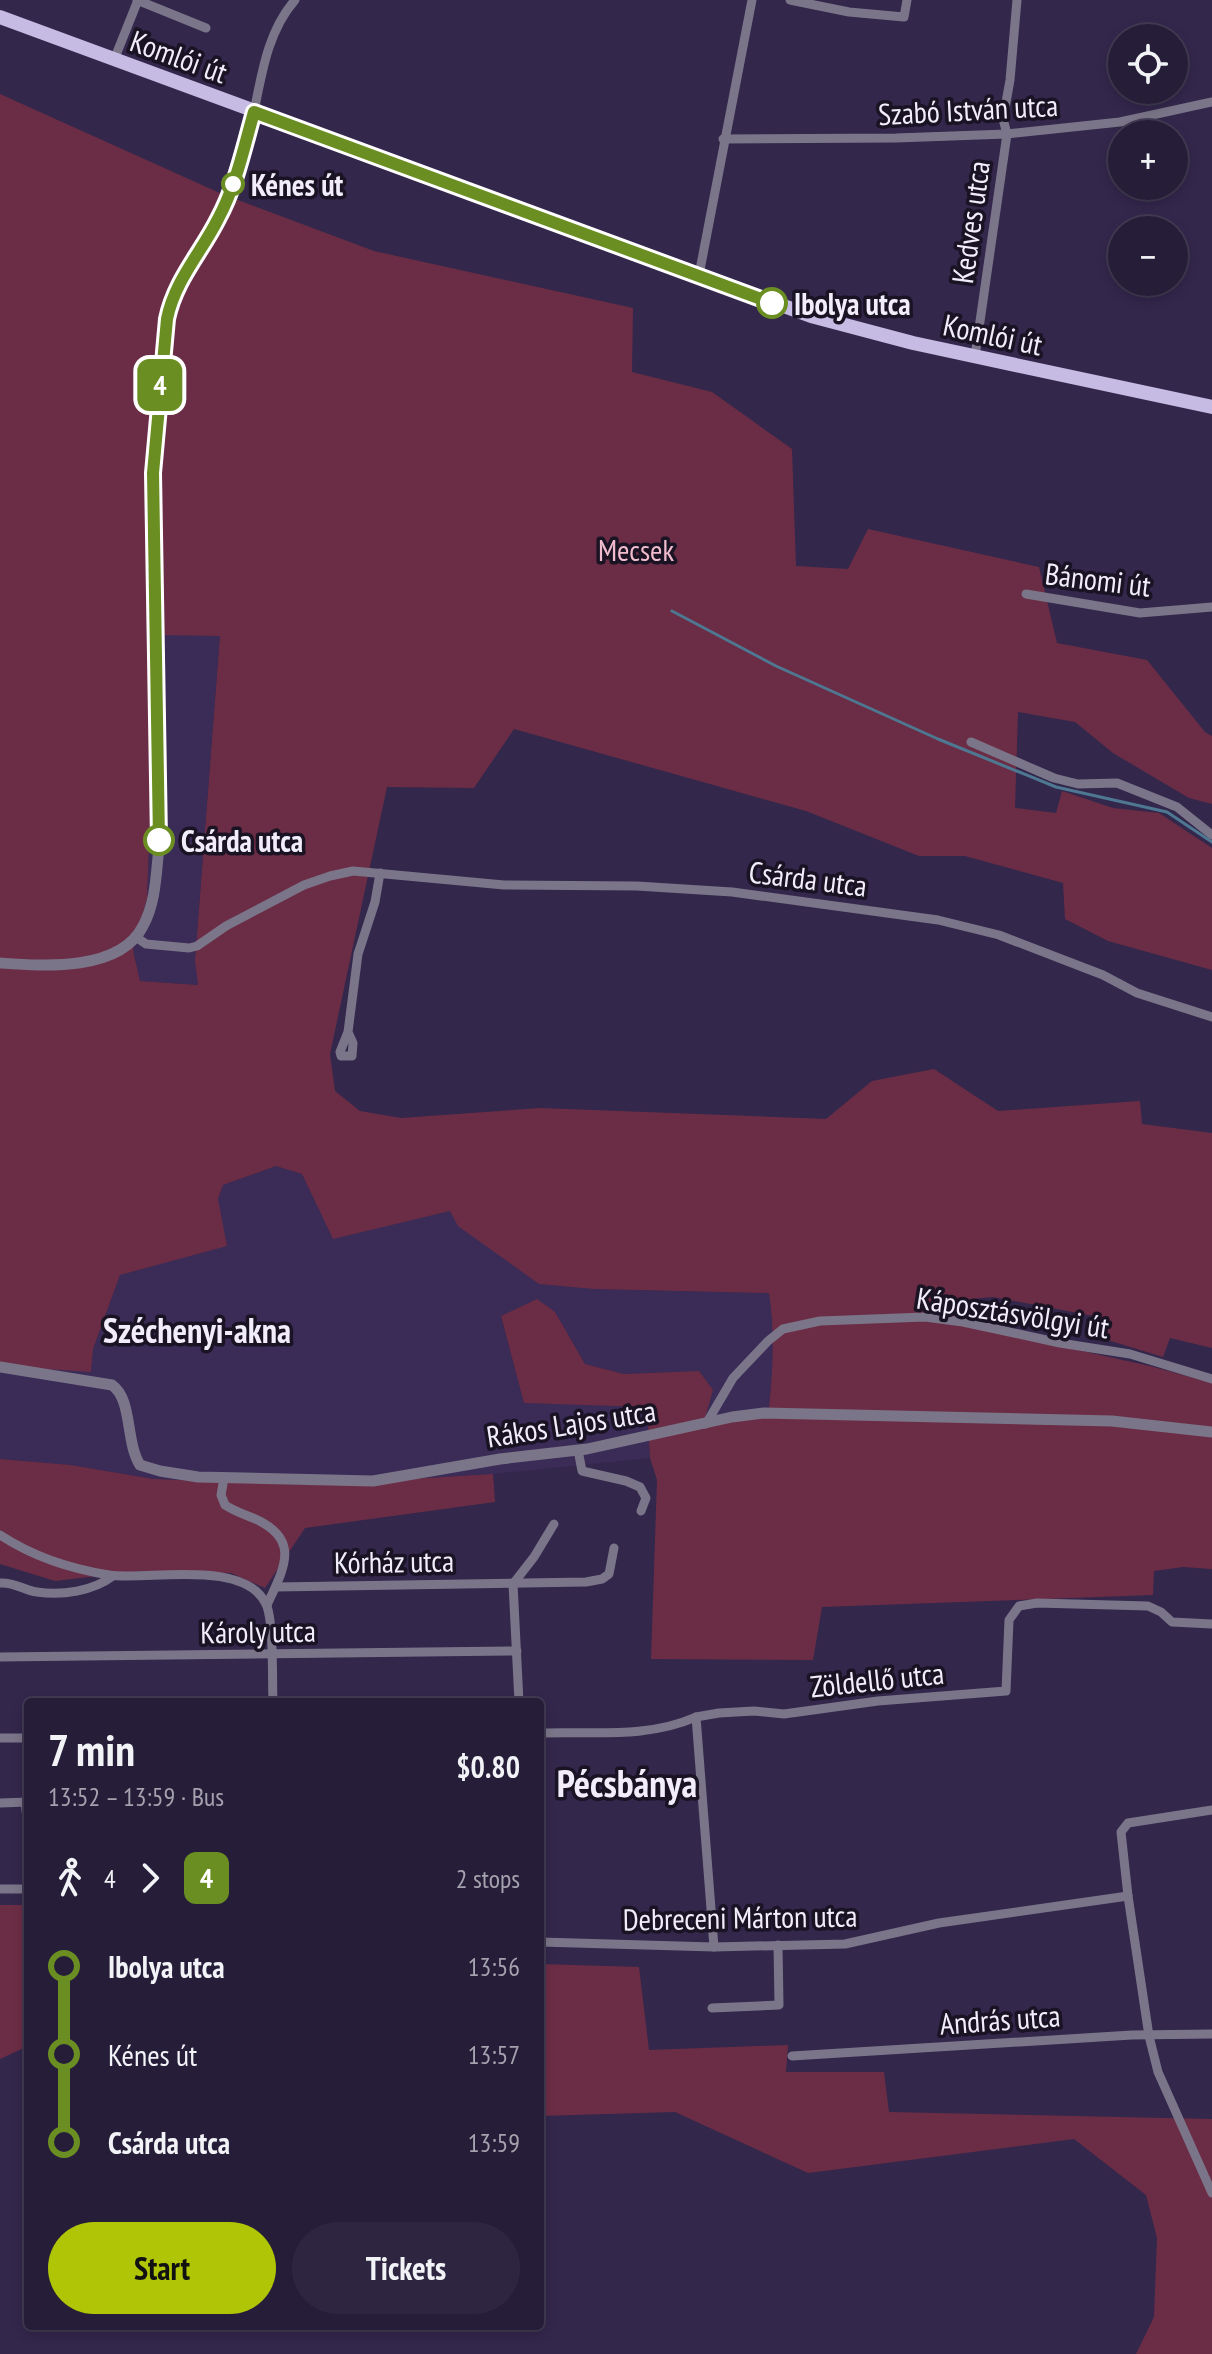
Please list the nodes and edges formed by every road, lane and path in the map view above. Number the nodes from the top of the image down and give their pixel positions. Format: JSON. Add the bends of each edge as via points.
{"nodes":[{"id":1,"x":137,"y":0,"type":"edge"},
{"id":2,"x":295,"y":0,"type":"edge"},
{"id":3,"x":752,"y":0,"type":"edge"},
{"id":4,"x":790,"y":0,"type":"edge"},
{"id":5,"x":907,"y":0,"type":"edge"},
{"id":6,"x":1017,"y":0,"type":"edge"},
{"id":7,"x":0,"y":17,"type":"edge"},
{"id":8,"x":206,"y":28,"type":"dead end"},
{"id":9,"x":114,"y":60,"type":"junction"},
{"id":10,"x":1212,"y":102,"type":"edge"},
{"id":11,"x":254,"y":112,"type":"junction"},
{"id":12,"x":1007,"y":134,"type":"junction"},
{"id":13,"x":723,"y":139,"type":"junction"},
{"id":14,"x":699,"y":275,"type":"junction"},
{"id":15,"x":975,"y":356,"type":"junction"},
{"id":16,"x":1212,"y":407,"type":"edge"},
{"id":17,"x":1026,"y":594,"type":"dead end"},
{"id":18,"x":1212,"y":607,"type":"edge"},
{"id":19,"x":971,"y":742,"type":"dead end"},
{"id":20,"x":1212,"y":835,"type":"edge"},
{"id":21,"x":380,"y":873,"type":"junction"},
{"id":22,"x":136,"y":937,"type":"junction"},
{"id":23,"x":0,"y":963,"type":"edge"},
{"id":24,"x":1212,"y":1017,"type":"edge"},
{"id":25,"x":348,"y":1032,"type":"dead end"},
{"id":26,"x":0,"y":1367,"type":"edge"},
{"id":27,"x":1212,"y":1379,"type":"edge"},
{"id":28,"x":706,"y":1424,"type":"junction"},
{"id":29,"x":1212,"y":1432,"type":"edge"},
{"id":30,"x":578,"y":1450,"type":"junction"},
{"id":31,"x":224,"y":1478,"type":"junction"},
{"id":32,"x":641,"y":1511,"type":"dead end"},
{"id":33,"x":554,"y":1524,"type":"dead end"},
{"id":34,"x":0,"y":1535,"type":"edge"},
{"id":35,"x":614,"y":1548,"type":"dead end"},
{"id":36,"x":113,"y":1576,"type":"junction"},
{"id":37,"x":0,"y":1583,"type":"edge"},
{"id":38,"x":513,"y":1584,"type":"junction"},
{"id":39,"x":276,"y":1587,"type":"junction"},
{"id":40,"x":267,"y":1605,"type":"junction"},
{"id":41,"x":1212,"y":1624,"type":"edge"},
{"id":42,"x":517,"y":1651,"type":"junction"},
{"id":43,"x":271,"y":1654,"type":"junction"},
{"id":44,"x":0,"y":1657,"type":"edge"},
{"id":45,"x":273,"y":1698,"type":"edge"},
{"id":46,"x":519,"y":1698,"type":"edge"},
{"id":47,"x":696,"y":1717,"type":"junction"},
{"id":48,"x":544,"y":1733,"type":"edge"},
{"id":49,"x":0,"y":1738,"type":"edge"},
{"id":50,"x":24,"y":1738,"type":"edge"},
{"id":51,"x":24,"y":1802,"type":"edge"},
{"id":52,"x":0,"y":1803,"type":"edge"},
{"id":53,"x":1212,"y":1810,"type":"edge"},
{"id":54,"x":0,"y":1889,"type":"edge"},
{"id":55,"x":24,"y":1889,"type":"edge"},
{"id":56,"x":1128,"y":1896,"type":"junction"},
{"id":57,"x":544,"y":1942,"type":"edge"},
{"id":58,"x":778,"y":1945,"type":"junction"},
{"id":59,"x":714,"y":1947,"type":"junction"},
{"id":60,"x":712,"y":2008,"type":"dead end"},
{"id":61,"x":1212,"y":2034,"type":"edge"},
{"id":62,"x":1149,"y":2036,"type":"junction"},
{"id":63,"x":792,"y":2056,"type":"dead end"},
{"id":64,"x":1212,"y":2193,"type":"edge"}],
"edges":[{"from":1,"to":8,"type":"street"},
{"from":1,"to":9,"type":"street"},
{"from":2,"to":11,"type":"street","via":[[265,57]]},
{"from":3,"to":13,"type":"street"},
{"from":4,"to":5,"type":"street","via":[[904,17]]},
{"from":6,"to":12,"type":"street","name":"Kedves utca","via":[[1003,119]]},
{"from":7,"to":9,"type":"main road","name":"Komlói út"},
{"from":9,"to":11,"type":"main road","name":"Komlói út"},
{"from":10,"to":12,"type":"street","name":"Szabó István utca","via":[[1120,122]]},
{"from":11,"to":14,"type":"main road","name":"Komlói út"},
{"from":11,"to":22,"type":"street","via":[[230,194],[188,266],[167,319],[153,473],[159,847],[150,911]]},
{"from":12,"to":13,"type":"street","name":"Szabó István utca"},
{"from":12,"to":15,"type":"street","name":"Kedves utca"},
{"from":13,"to":14,"type":"street"},
{"from":14,"to":15,"type":"main road","name":"Komlói út","via":[[851,328]]},
{"from":15,"to":16,"type":"main road","name":"Komlói út"},
{"from":17,"to":18,"type":"street","name":"Bánomi út","via":[[1140,613]]},
{"from":19,"to":20,"type":"street","via":[[1054,778],[1078,784],[1117,783],[1177,807]]},
{"from":21,"to":22,"type":"street","name":"Csárda utca","via":[[353,871],[304,885],[197,946],[146,944]]},
{"from":21,"to":24,"type":"street","name":"Csárda utca","via":[[504,885],[732,892],[938,920],[999,935],[1137,993]]},
{"from":21,"to":25,"type":"street","via":[[358,954]]},
{"from":22,"to":23,"type":"street","via":[[112,953],[76,965]]},
{"from":26,"to":31,"type":"street","name":"Rákos Lajos utca","via":[[112,1385],[123,1397],[140,1465]]},
{"from":27,"to":28,"type":"street","name":"Káposztásvölgyi út","via":[[1130,1354],[963,1322],[925,1317],[820,1321],[783,1329],[768,1341],[733,1378]]},
{"from":28,"to":29,"type":"street","name":"Rákos Lajos utca","via":[[788,1413],[1112,1421]]},
{"from":28,"to":30,"type":"street","name":"Rákos Lajos utca"},
{"from":30,"to":31,"type":"street","name":"Rákos Lajos utca","via":[[373,1481]]},
{"from":30,"to":32,"type":"street","via":[[582,1471],[640,1487],[646,1498]]},
{"from":31,"to":39,"type":"street","via":[[225,1505],[267,1525],[283,1543],[286,1563]]},
{"from":33,"to":38,"type":"street"},
{"from":34,"to":36,"type":"street","via":[[64,1565]]},
{"from":35,"to":38,"type":"street","name":"Kórház utca","via":[[609,1574],[602,1579]]},
{"from":36,"to":37,"type":"street","via":[[101,1585],[72,1592],[36,1592]]},
{"from":36,"to":40,"type":"street","via":[[215,1576],[240,1582]]},
{"from":38,"to":39,"type":"street","name":"Kórház utca"},
{"from":38,"to":42,"type":"street"},
{"from":39,"to":40,"type":"street"},
{"from":40,"to":43,"type":"street"},
{"from":41,"to":47,"type":"street","name":"Zöldellő utca","via":[[1172,1622],[1148,1606],[1019,1606],[1009,1620],[1006,1691],[784,1714],[754,1711]]},
{"from":42,"to":43,"type":"street","name":"Károly utca"},
{"from":42,"to":46,"type":"street"},
{"from":43,"to":44,"type":"street","name":"Károly utca"},
{"from":43,"to":45,"type":"street"},
{"from":47,"to":48,"type":"street","via":[[676,1726],[626,1734]]},
{"from":47,"to":59,"type":"street"},
{"from":49,"to":50,"type":"street"},
{"from":51,"to":52,"type":"street"},
{"from":53,"to":56,"type":"street","via":[[1128,1823],[1121,1832]]},
{"from":54,"to":55,"type":"street"},
{"from":56,"to":58,"type":"street","name":"Debreceni Márton utca","via":[[939,1923],[845,1944]]},
{"from":56,"to":62,"type":"street"},
{"from":57,"to":59,"type":"street","name":"Debreceni Márton utca"},
{"from":58,"to":59,"type":"street","name":"Debreceni Márton utca"},
{"from":58,"to":60,"type":"street","via":[[779,2005]]},
{"from":61,"to":62,"type":"street","name":"András utca"},
{"from":62,"to":63,"type":"street","name":"András utca"},
{"from":62,"to":64,"type":"street","via":[[1158,2072]]}]}
